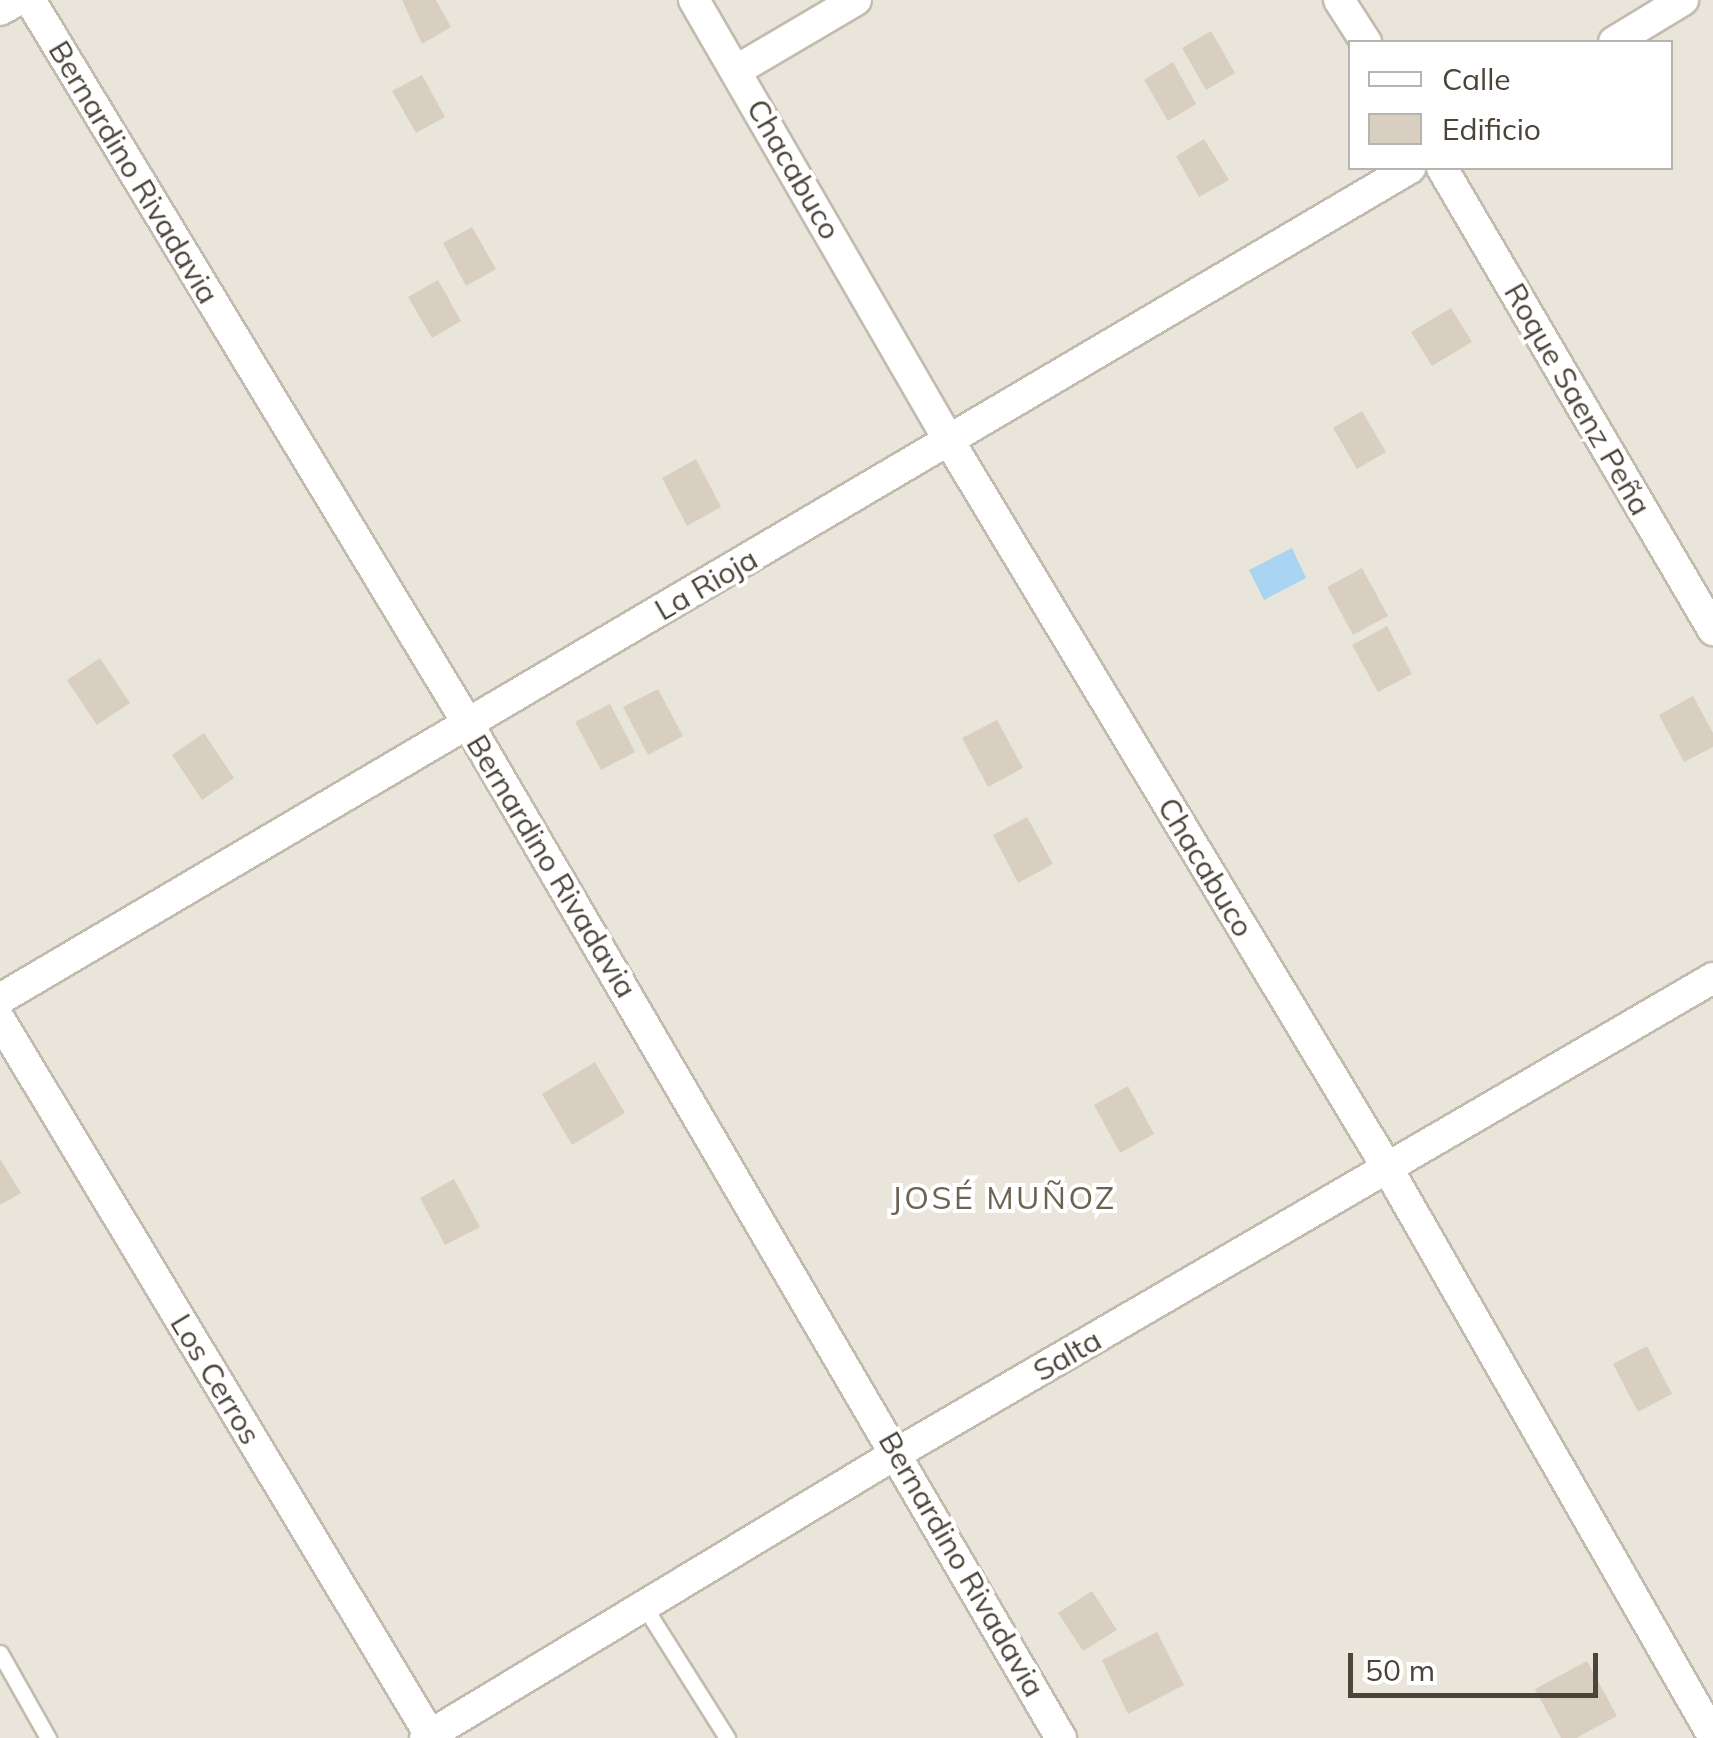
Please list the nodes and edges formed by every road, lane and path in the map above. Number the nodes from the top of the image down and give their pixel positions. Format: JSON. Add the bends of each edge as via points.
{"nodes":[{"id":1,"x":18,"y":0,"type":"edge"},
{"id":2,"x":30,"y":0,"type":"edge"},
{"id":3,"x":694,"y":0,"type":"edge"},
{"id":4,"x":856,"y":0,"type":"edge"},
{"id":5,"x":1339,"y":0,"type":"edge"},
{"id":6,"x":1683,"y":0,"type":"edge"},
{"id":7,"x":0,"y":10,"type":"edge"},
{"id":8,"x":1365,"y":40,"type":"edge"},
{"id":9,"x":1617,"y":40,"type":"edge"},
{"id":10,"x":737,"y":70,"type":"junction"},
{"id":11,"x":1407,"y":170,"type":"edge"},
{"id":12,"x":1443,"y":170,"type":"edge"},
{"id":13,"x":951,"y":444,"type":"junction"},
{"id":14,"x":1713,"y":630,"type":"edge"},
{"id":15,"x":466,"y":722,"type":"junction"},
{"id":16,"x":1713,"y":978,"type":"edge"},
{"id":17,"x":0,"y":999,"type":"edge"},
{"id":18,"x":0,"y":1020,"type":"edge"},
{"id":19,"x":1388,"y":1169,"type":"junction"},
{"id":20,"x":899,"y":1452,"type":"junction"},
{"id":21,"x":644,"y":1606,"type":"junction"},
{"id":22,"x":0,"y":1653,"type":"edge"},
{"id":23,"x":1713,"y":1736,"type":"edge"},
{"id":24,"x":429,"y":1737,"type":"edge"},
{"id":25,"x":48,"y":1738,"type":"edge"},
{"id":26,"x":727,"y":1738,"type":"edge"},
{"id":27,"x":1062,"y":1738,"type":"edge"}],
"edges":[{"from":1,"to":7,"type":"street"},
{"from":2,"to":15,"type":"street","name":"Bernardino Rivadavia"},
{"from":3,"to":10,"type":"street","name":"Chacabuco"},
{"from":4,"to":10,"type":"street"},
{"from":5,"to":8,"type":"street"},
{"from":6,"to":9,"type":"street"},
{"from":10,"to":13,"type":"street","name":"Chacabuco"},
{"from":11,"to":13,"type":"street","name":"La Rioja"},
{"from":12,"to":14,"type":"street","name":"Roque Saenz Peña"},
{"from":13,"to":15,"type":"street","name":"La Rioja"},
{"from":13,"to":19,"type":"street","name":"Chacabuco"},
{"from":15,"to":17,"type":"street","name":"La Rioja"},
{"from":15,"to":20,"type":"street","name":"Bernardino Rivadavia"},
{"from":16,"to":19,"type":"street","name":"Salta"},
{"from":18,"to":24,"type":"street","name":"Los Cerros"},
{"from":19,"to":20,"type":"street","name":"Salta"},
{"from":19,"to":23,"type":"street","name":"Chacabuco"},
{"from":20,"to":21,"type":"street","name":"Salta"},
{"from":20,"to":27,"type":"street","name":"Bernardino Rivadavia"},
{"from":21,"to":24,"type":"street","name":"Salta"},
{"from":21,"to":26,"type":"lane"},
{"from":22,"to":25,"type":"lane"}]}
